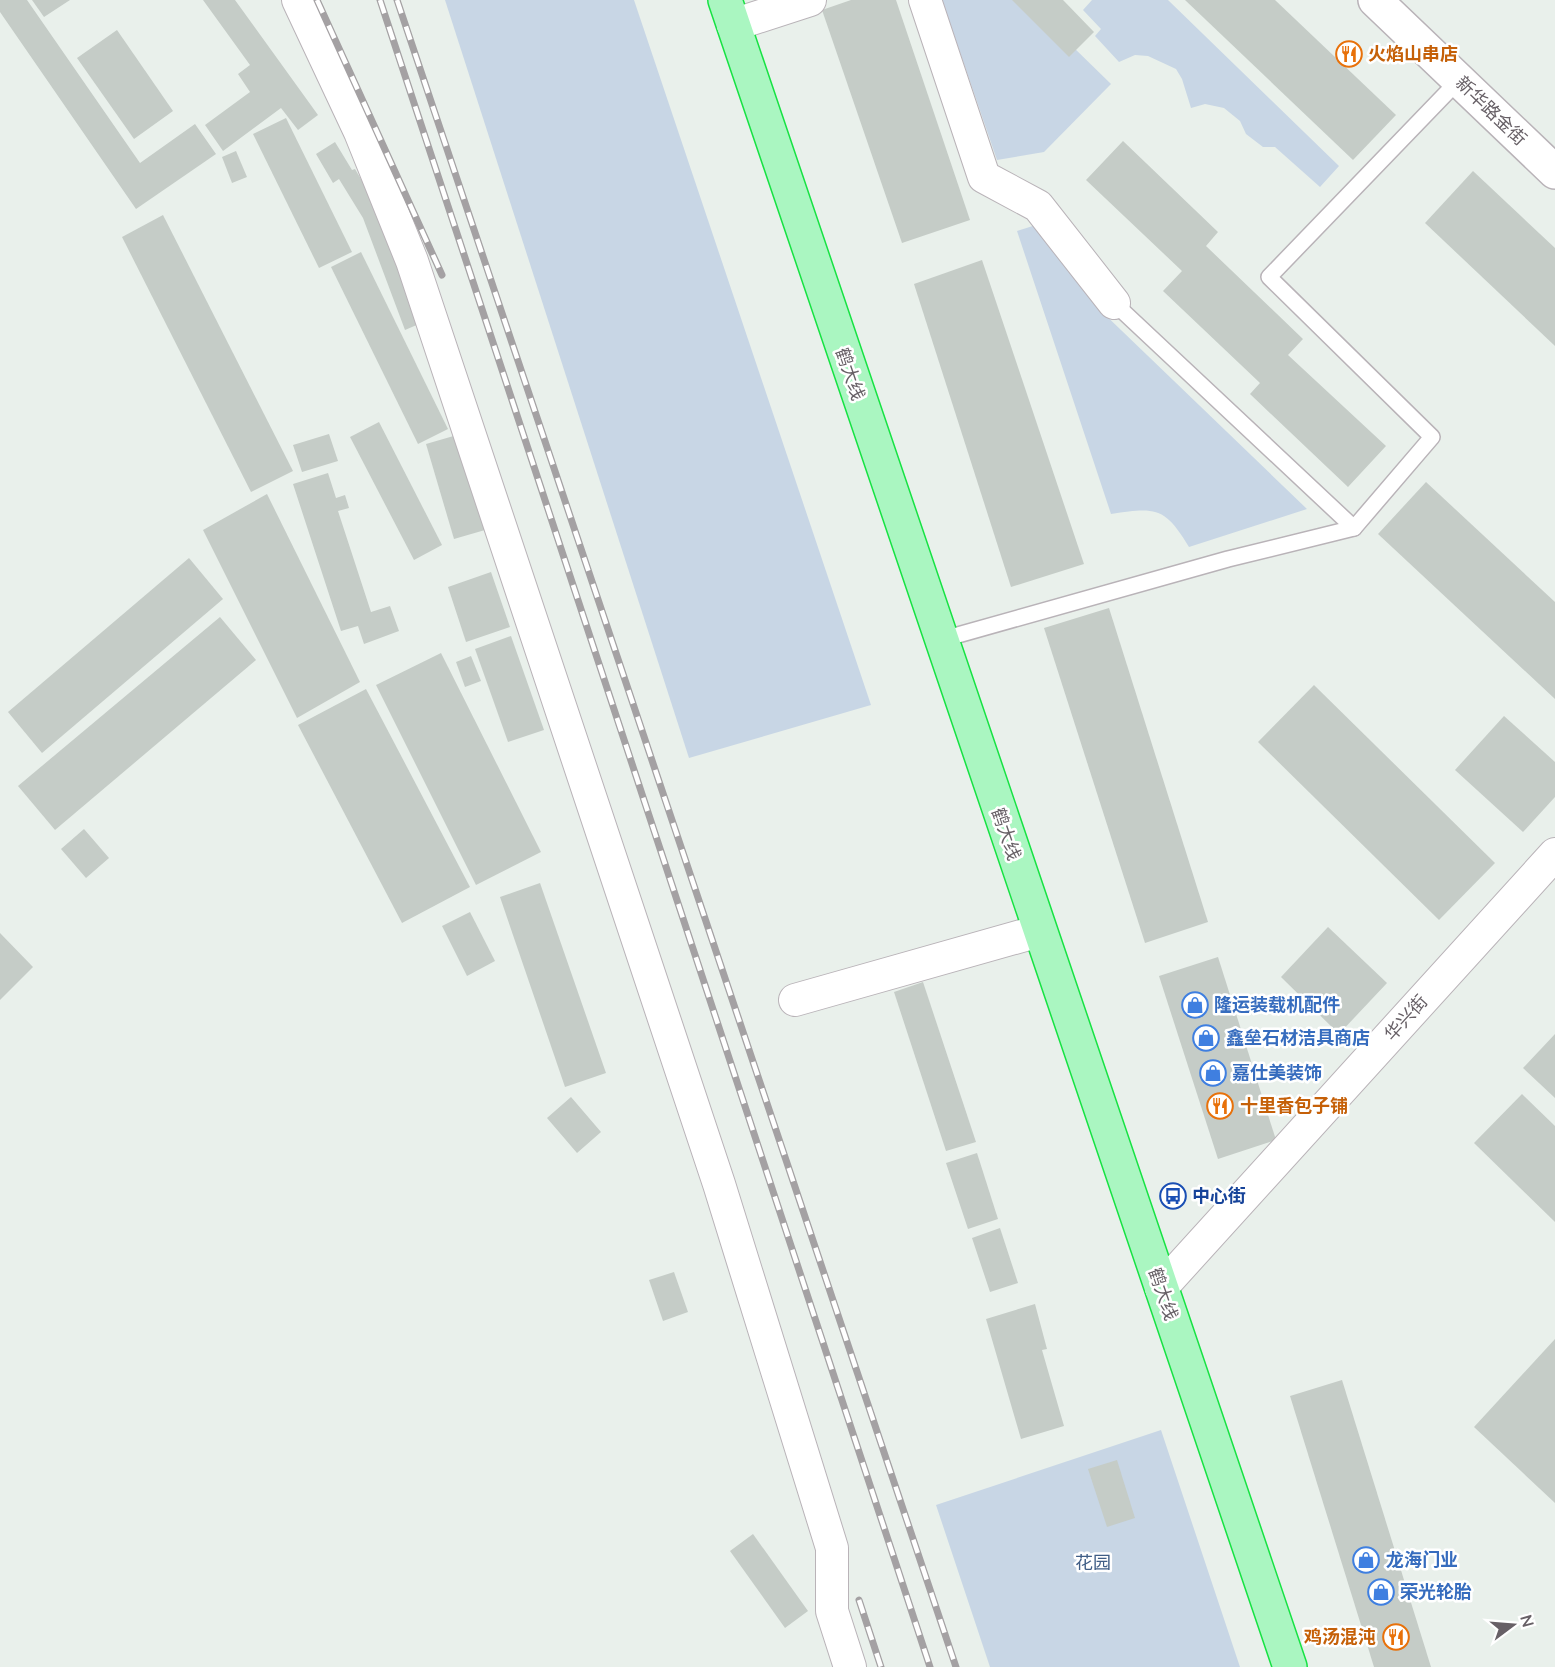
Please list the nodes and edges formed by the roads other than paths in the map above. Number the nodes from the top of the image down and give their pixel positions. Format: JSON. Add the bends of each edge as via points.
{"nodes":[{"id":1,"x":298,"y":0,"type":"edge"},
{"id":2,"x":810,"y":0,"type":"edge"},
{"id":3,"x":925,"y":0,"type":"edge"},
{"id":4,"x":1375,"y":0,"type":"edge"},
{"id":5,"x":729,"y":12,"type":"edge"},
{"id":6,"x":1459,"y":80,"type":"junction"},
{"id":7,"x":1555,"y":172,"type":"edge"},
{"id":8,"x":1114,"y":303,"type":"joint"},
{"id":9,"x":1354,"y":528,"type":"junction"},
{"id":10,"x":940,"y":640,"type":"junction"},
{"id":11,"x":1555,"y":854,"type":"edge"},
{"id":12,"x":1039,"y":931,"type":"junction"},
{"id":13,"x":795,"y":1000,"type":"dead end"},
{"id":14,"x":1161,"y":1288,"type":"junction"},
{"id":15,"x":850,"y":1667,"type":"edge"},
{"id":16,"x":1290,"y":1667,"type":"edge"}],
"edges":[{"from":1,"to":15,"type":"street","via":[[360,132],[412,261],[685,1082],[832,1548],[832,1611]]},
{"from":2,"to":5,"type":"street"},
{"from":3,"to":8,"type":"street","via":[[984,177],[1038,207]]},
{"from":4,"to":6,"type":"street","name":"新华路金街"},
{"from":5,"to":10,"type":"highway","name":"鹤大线"},
{"from":6,"to":7,"type":"street","name":"新华路金街"},
{"from":6,"to":9,"type":"lane","via":[[1269,277],[1432,437]]},
{"from":8,"to":9,"type":"lane"},
{"from":9,"to":10,"type":"lane"},
{"from":10,"to":12,"type":"highway","name":"鹤大线"},
{"from":11,"to":14,"type":"street","name":"华兴街"},
{"from":12,"to":13,"type":"street"},
{"from":12,"to":14,"type":"highway","name":"鹤大线"},
{"from":14,"to":16,"type":"highway","name":"鹤大线"}]}
